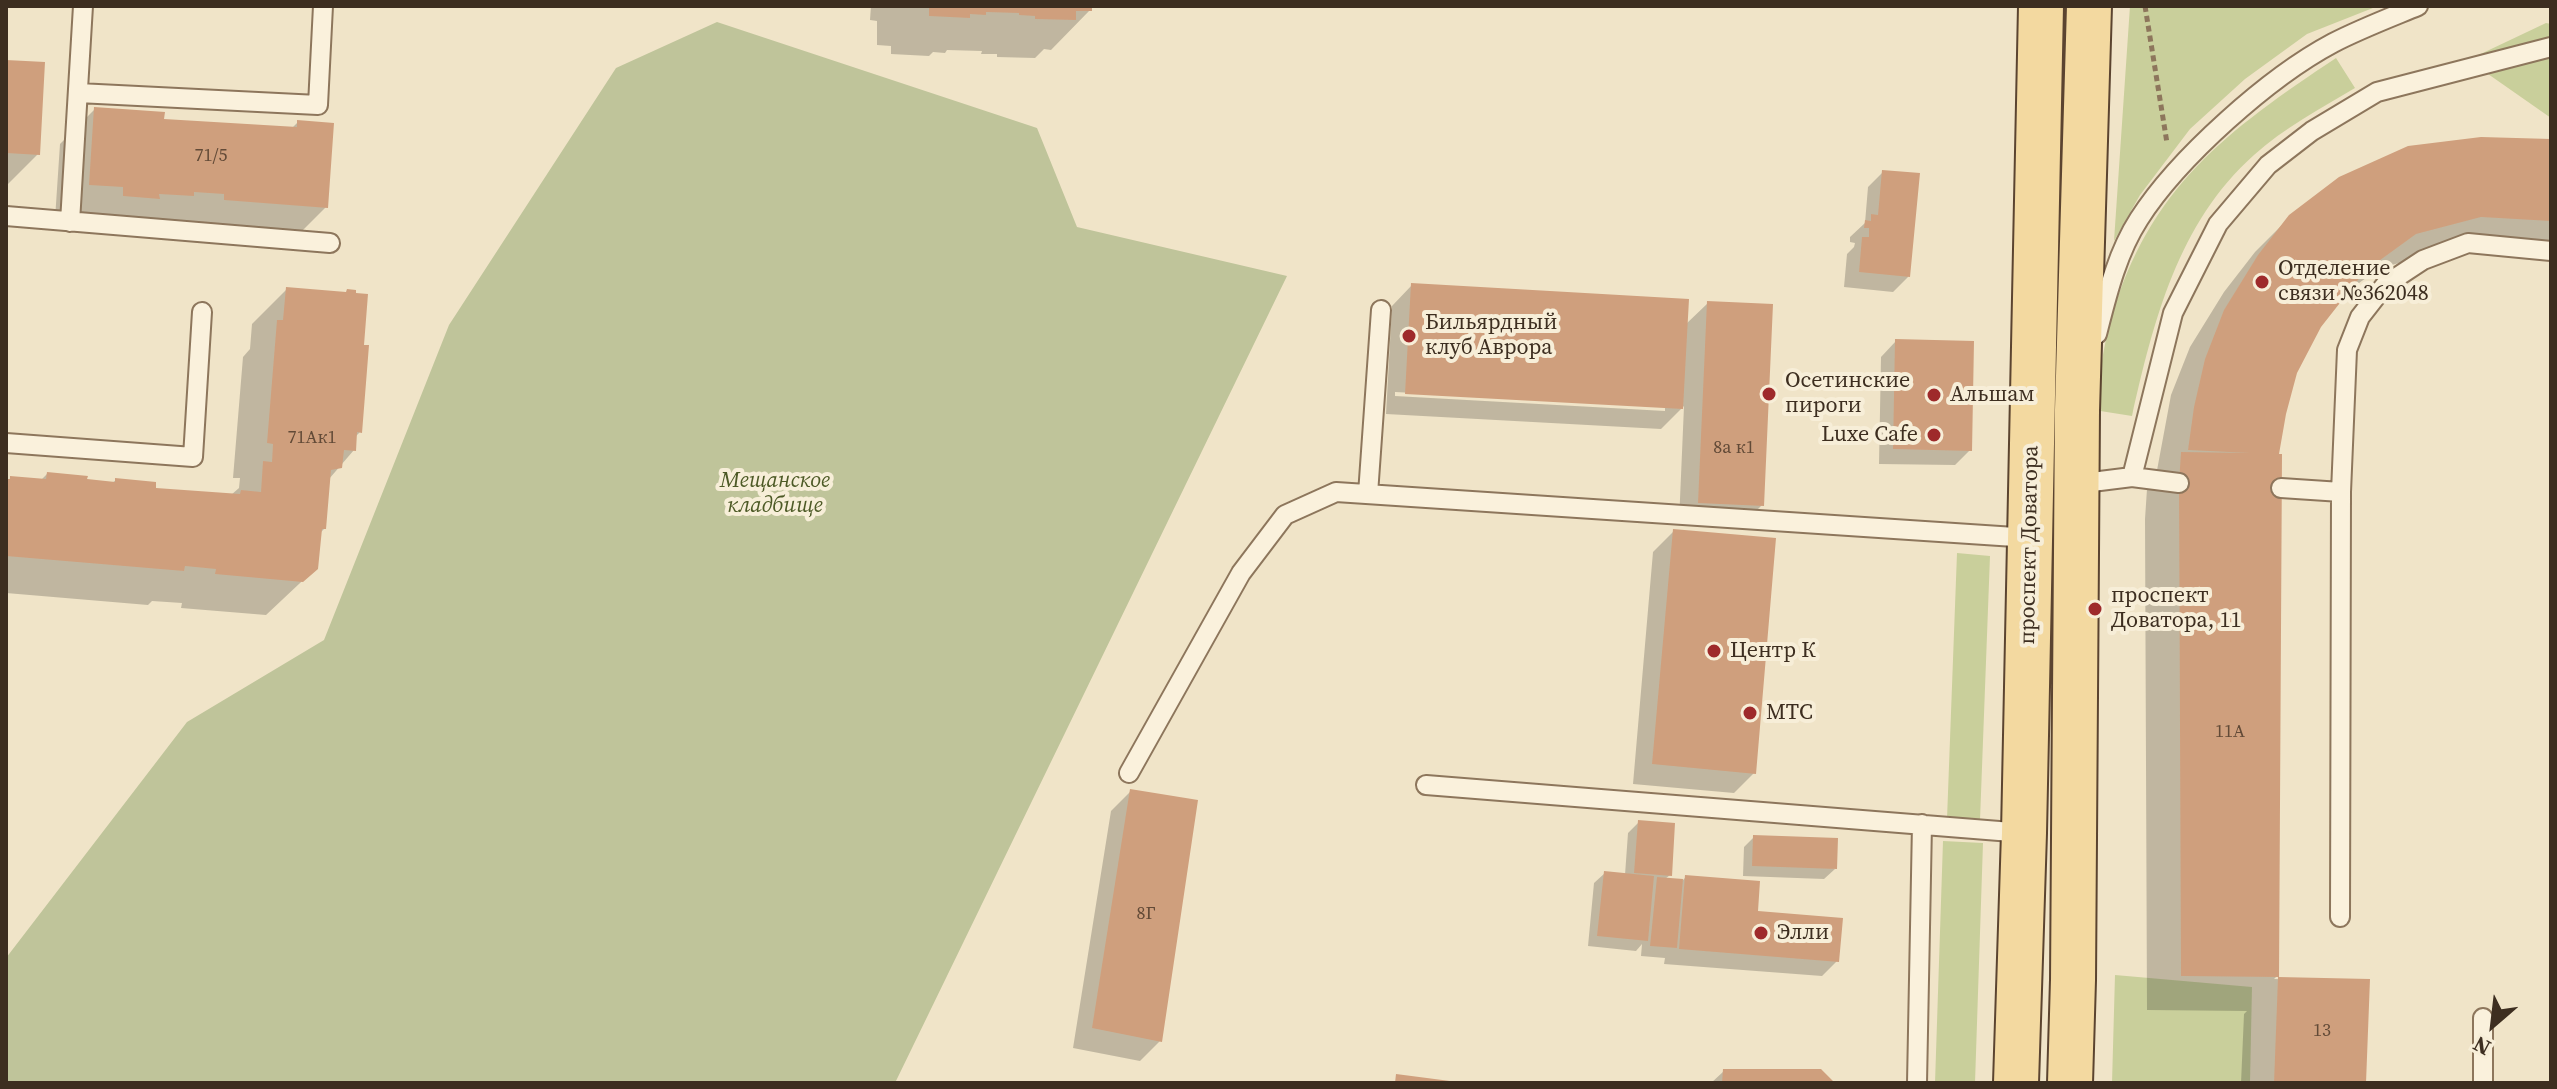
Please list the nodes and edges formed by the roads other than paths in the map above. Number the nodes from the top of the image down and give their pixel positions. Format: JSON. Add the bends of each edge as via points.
{"nodes":[{"id":1,"x":83,"y":6,"type":"edge"},
{"id":2,"x":323,"y":6,"type":"edge"},
{"id":3,"x":2041,"y":6,"type":"edge"},
{"id":4,"x":2089,"y":6,"type":"edge"},
{"id":5,"x":2418,"y":6,"type":"edge"},
{"id":6,"x":2551,"y":47,"type":"edge"},
{"id":7,"x":78,"y":93,"type":"junction"},
{"id":8,"x":6,"y":216,"type":"edge"},
{"id":9,"x":70,"y":222,"type":"junction"},
{"id":10,"x":330,"y":243,"type":"dead end"},
{"id":11,"x":2551,"y":251,"type":"edge"},
{"id":12,"x":1381,"y":310,"type":"dead end"},
{"id":13,"x":202,"y":312,"type":"dead end"},
{"id":14,"x":2077,"y":410,"type":"junction"},
{"id":15,"x":6,"y":443,"type":"edge"},
{"id":16,"x":2132,"y":477,"type":"junction"},
{"id":17,"x":2179,"y":483,"type":"dead end"},
{"id":18,"x":2076,"y":484,"type":"junction"},
{"id":19,"x":2281,"y":488,"type":"dead end"},
{"id":20,"x":2341,"y":492,"type":"junction"},
{"id":21,"x":1368,"y":494,"type":"junction"},
{"id":22,"x":2030,"y":538,"type":"junction"},
{"id":23,"x":1129,"y":773,"type":"dead end"},
{"id":24,"x":1426,"y":785,"type":"dead end"},
{"id":25,"x":1922,"y":824,"type":"junction"},
{"id":26,"x":2024,"y":833,"type":"junction"},
{"id":27,"x":2340,"y":917,"type":"dead end"},
{"id":28,"x":2483,"y":1018,"type":"dead end"},
{"id":29,"x":1917,"y":1083,"type":"edge"},
{"id":30,"x":2016,"y":1083,"type":"edge"},
{"id":31,"x":2070,"y":1083,"type":"edge"},
{"id":32,"x":2483,"y":1083,"type":"edge"}],
"edges":[{"from":1,"to":7,"type":"lane"},
{"from":2,"to":7,"type":"lane","via":[[318,105]]},
{"from":3,"to":22,"type":"main road","name":"проспект Доватора"},
{"from":4,"to":14,"type":"main road","name":"проспект Доватора"},
{"from":5,"to":14,"type":"lane","via":[[2332,43],[2285,74],[2172,176],[2138,220],[2109,287]]},
{"from":6,"to":16,"type":"lane","via":[[2377,92],[2268,165],[2218,224],[2173,313]]},
{"from":7,"to":9,"type":"lane"},
{"from":8,"to":9,"type":"lane"},
{"from":9,"to":10,"type":"lane"},
{"from":11,"to":20,"type":"lane","via":[[2468,243],[2423,260],[2385,285],[2360,317],[2347,350]]},
{"from":12,"to":21,"type":"lane"},
{"from":13,"to":15,"type":"lane","via":[[193,457]]},
{"from":14,"to":18,"type":"main road","name":"проспект Доватора"},
{"from":16,"to":17,"type":"lane"},
{"from":16,"to":18,"type":"lane"},
{"from":18,"to":31,"type":"main road","name":"проспект Доватора"},
{"from":19,"to":20,"type":"lane"},
{"from":20,"to":27,"type":"lane"},
{"from":21,"to":22,"type":"lane"},
{"from":21,"to":23,"type":"lane","via":[[1336,492],[1285,515],[1241,573]]},
{"from":22,"to":26,"type":"main road","name":"проспект Доватора"},
{"from":24,"to":25,"type":"lane"},
{"from":25,"to":26,"type":"lane"},
{"from":25,"to":29,"type":"lane"},
{"from":26,"to":30,"type":"main road","name":"проспект Доватора"},
{"from":28,"to":32,"type":"lane"}]}
